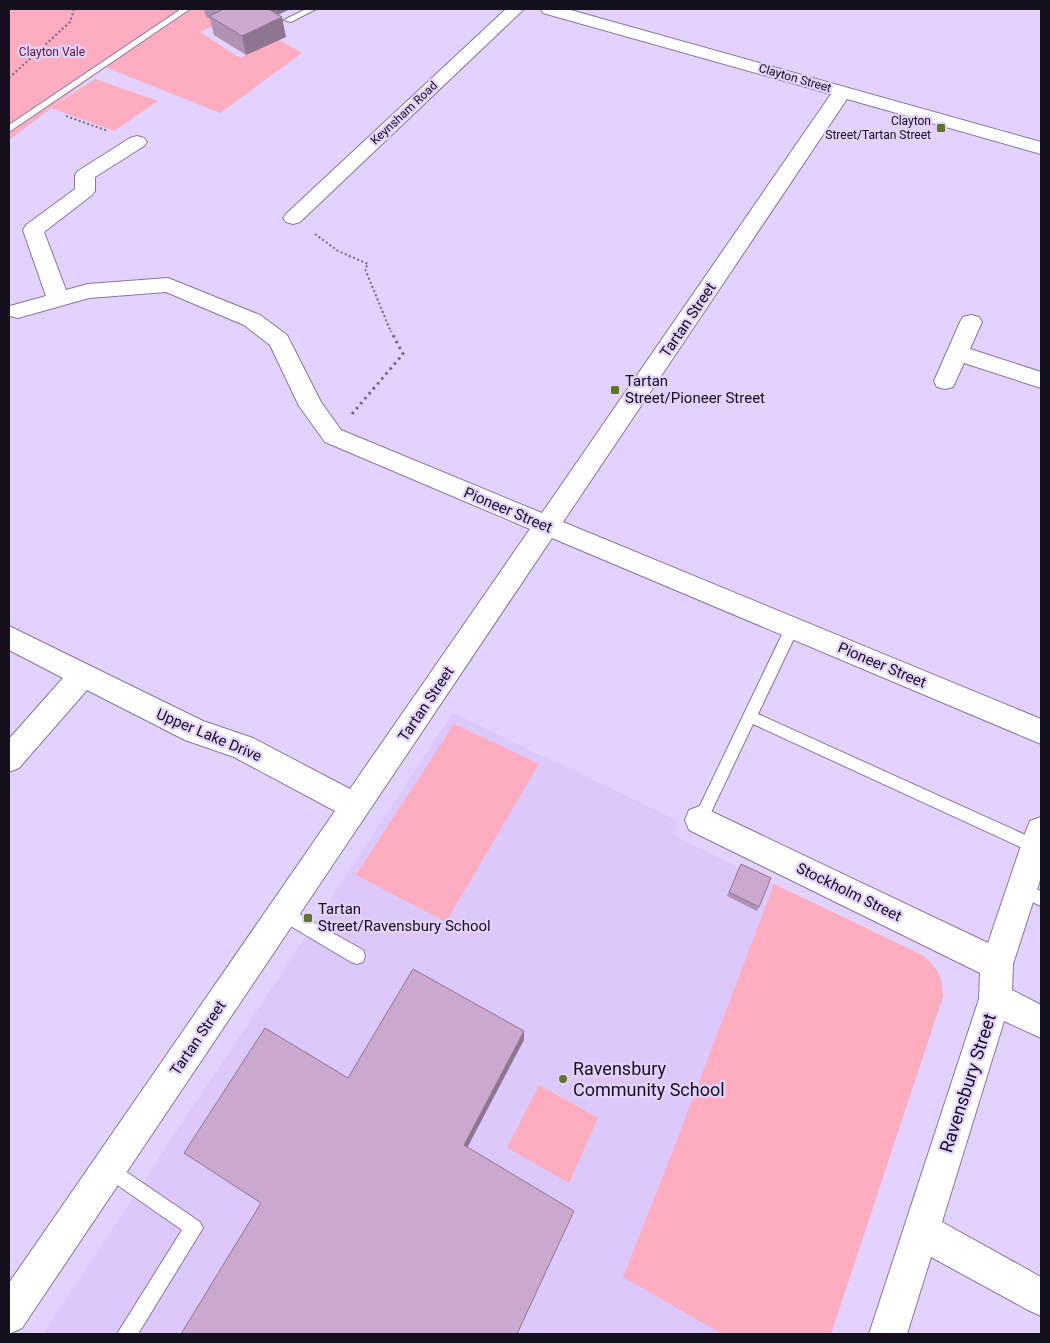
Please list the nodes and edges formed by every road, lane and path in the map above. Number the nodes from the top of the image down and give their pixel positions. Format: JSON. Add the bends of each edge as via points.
{"nodes":[{"id":1,"x":74,"y":9,"type":"edge"},
{"id":2,"x":186,"y":9,"type":"edge"},
{"id":3,"x":312,"y":9,"type":"edge"},
{"id":4,"x":516,"y":9,"type":"edge"},
{"id":5,"x":549,"y":9,"type":"edge"},
{"id":6,"x":288,"y":20,"type":"dead end"},
{"id":7,"x":9,"y":78,"type":"edge"},
{"id":8,"x":842,"y":92,"type":"junction"},
{"id":9,"x":40,"y":106,"type":"junction"},
{"id":10,"x":9,"y":129,"type":"edge"},
{"id":11,"x":137,"y":142,"type":"joint"},
{"id":12,"x":1041,"y":148,"type":"edge"},
{"id":13,"x":293,"y":218,"type":"joint"},
{"id":14,"x":58,"y":299,"type":"junction"},
{"id":15,"x":13,"y":312,"type":"edge"},
{"id":16,"x":971,"y":322,"type":"dead end"},
{"id":17,"x":958,"y":353,"type":"junction"},
{"id":18,"x":1041,"y":380,"type":"edge"},
{"id":19,"x":945,"y":381,"type":"dead end"},
{"id":20,"x":333,"y":436,"type":"junction"},
{"id":21,"x":548,"y":526,"type":"junction"},
{"id":22,"x":792,"y":628,"type":"junction"},
{"id":23,"x":9,"y":636,"type":"edge"},
{"id":24,"x":83,"y":675,"type":"junction"},
{"id":25,"x":750,"y":716,"type":"junction"},
{"id":26,"x":1041,"y":732,"type":"edge"},
{"id":27,"x":9,"y":759,"type":"edge"},
{"id":28,"x":356,"y":807,"type":"junction"},
{"id":29,"x":700,"y":820,"type":"joint"},
{"id":30,"x":1039,"y":839,"type":"edge"},
{"id":31,"x":1032,"y":895,"type":"edge"},
{"id":32,"x":283,"y":913,"type":"junction"},
{"id":33,"x":357,"y":956,"type":"dead end"},
{"id":34,"x":997,"y":964,"type":"junction"},
{"id":35,"x":995,"y":999,"type":"junction"},
{"id":36,"x":1041,"y":1022,"type":"edge"},
{"id":37,"x":109,"y":1168,"type":"junction"},
{"id":38,"x":921,"y":1231,"type":"junction"},
{"id":39,"x":1041,"y":1297,"type":"edge"},
{"id":40,"x":9,"y":1315,"type":"edge"},
{"id":41,"x":127,"y":1334,"type":"edge"},
{"id":42,"x":888,"y":1334,"type":"edge"}],
"edges":[{"from":1,"to":7,"type":"path","via":[[70,22]]},
{"from":2,"to":9,"type":"lane"},
{"from":3,"to":6,"type":"lane"},
{"from":4,"to":13,"type":"street","name":"Keynsham Road"},
{"from":5,"to":8,"type":"street","name":"Clayton Street"},
{"from":8,"to":12,"type":"street","name":"Clayton Street"},
{"from":8,"to":21,"type":"street","name":"Tartan Street"},
{"from":9,"to":10,"type":"lane"},
{"from":9,"to":11,"type":"path"},
{"from":11,"to":14,"type":"street","via":[[85,175],[84,191],[33,230]]},
{"from":13,"to":20,"type":"path","via":[[338,251],[368,264],[366,268],[374,295],[403,354]]},
{"from":14,"to":15,"type":"street"},
{"from":14,"to":20,"type":"street","via":[[88,291],[168,285],[252,320],[279,340],[311,406]]},
{"from":16,"to":17,"type":"street"},
{"from":17,"to":18,"type":"street"},
{"from":17,"to":19,"type":"street"},
{"from":20,"to":21,"type":"street","name":"Pioneer Street"},
{"from":21,"to":22,"type":"street","name":"Pioneer Street"},
{"from":21,"to":28,"type":"street","name":"Tartan Street"},
{"from":22,"to":25,"type":"lane"},
{"from":22,"to":26,"type":"street","name":"Pioneer Street"},
{"from":23,"to":24,"type":"street","name":"Upper Lake Drive"},
{"from":24,"to":27,"type":"street"},
{"from":24,"to":28,"type":"street","name":"Upper Lake Drive","via":[[195,731],[243,746]]},
{"from":25,"to":29,"type":"lane"},
{"from":25,"to":30,"type":"lane"},
{"from":28,"to":32,"type":"street","name":"Tartan Street"},
{"from":29,"to":34,"type":"street","name":"Stockholm Street"},
{"from":30,"to":31,"type":"street","name":"Ravensbury Street"},
{"from":31,"to":34,"type":"street","name":"Ravensbury Street"},
{"from":32,"to":33,"type":"lane"},
{"from":32,"to":37,"type":"street","name":"Tartan Street"},
{"from":34,"to":35,"type":"street","name":"Ravensbury Street"},
{"from":35,"to":36,"type":"street"},
{"from":35,"to":38,"type":"street","name":"Ravensbury Street"},
{"from":37,"to":40,"type":"street","name":"Tartan Street"},
{"from":37,"to":41,"type":"lane","via":[[194,1228]]},
{"from":38,"to":39,"type":"street"},
{"from":38,"to":42,"type":"street","name":"Ravensbury Street"}]}
